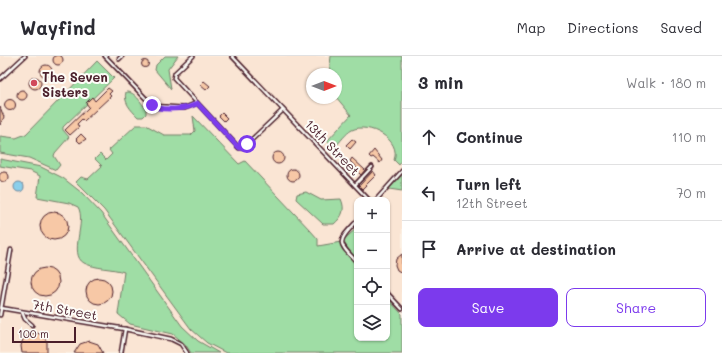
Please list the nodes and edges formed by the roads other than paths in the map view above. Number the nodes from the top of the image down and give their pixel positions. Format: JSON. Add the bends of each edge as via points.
{"nodes":[{"id":1,"x":25,"y":56,"type":"edge"},
{"id":2,"x":105,"y":56,"type":"edge"},
{"id":3,"x":122,"y":56,"type":"edge"},
{"id":4,"x":193,"y":56,"type":"edge"},
{"id":5,"x":232,"y":56,"type":"edge"},
{"id":6,"x":119,"y":59,"type":"dead end"},
{"id":7,"x":0,"y":79,"type":"edge"},
{"id":8,"x":197,"y":103,"type":"junction"},
{"id":9,"x":283,"y":110,"type":"junction"},
{"id":10,"x":372,"y":167,"type":"dead end"},
{"id":11,"x":402,"y":171,"type":"edge"},
{"id":12,"x":355,"y":185,"type":"junction"},
{"id":13,"x":366,"y":197,"type":"edge"},
{"id":14,"x":379,"y":197,"type":"edge"},
{"id":15,"x":354,"y":224,"type":"edge"},
{"id":16,"x":11,"y":250,"type":"dead end"},
{"id":17,"x":354,"y":259,"type":"edge"},
{"id":18,"x":390,"y":296,"type":"edge"},
{"id":19,"x":1,"y":308,"type":"junction"},
{"id":20,"x":402,"y":309,"type":"edge"},
{"id":21,"x":21,"y":312,"type":"junction"},
{"id":22,"x":0,"y":315,"type":"edge"},
{"id":23,"x":32,"y":325,"type":"dead end"},
{"id":24,"x":125,"y":329,"type":"junction"},
{"id":25,"x":121,"y":353,"type":"edge"},
{"id":26,"x":187,"y":353,"type":"edge"}],
"edges":[{"from":1,"to":7,"type":"lane"},
{"from":2,"to":8,"type":"lane","via":[[153,106],[186,108]]},
{"from":3,"to":6,"type":"lane"},
{"from":4,"to":8,"type":"lane","via":[[174,76]]},
{"from":5,"to":9,"type":"lane","name":"13th Street"},
{"from":8,"to":9,"type":"lane","via":[[240,148]]},
{"from":9,"to":12,"type":"lane","name":"13th Street"},
{"from":10,"to":12,"type":"lane"},
{"from":11,"to":14,"type":"lane"},
{"from":12,"to":13,"type":"lane","name":"13th Street"},
{"from":15,"to":17,"type":"lane","via":[[341,242]]},
{"from":16,"to":19,"type":"lane"},
{"from":18,"to":20,"type":"lane"},
{"from":19,"to":21,"type":"lane","name":"7th Street"},
{"from":19,"to":22,"type":"lane"},
{"from":21,"to":23,"type":"lane"},
{"from":21,"to":24,"type":"lane","name":"7th Street"},
{"from":24,"to":25,"type":"lane"},
{"from":24,"to":26,"type":"lane","name":"7th Street","via":[[174,340],[181,344]]}]}
